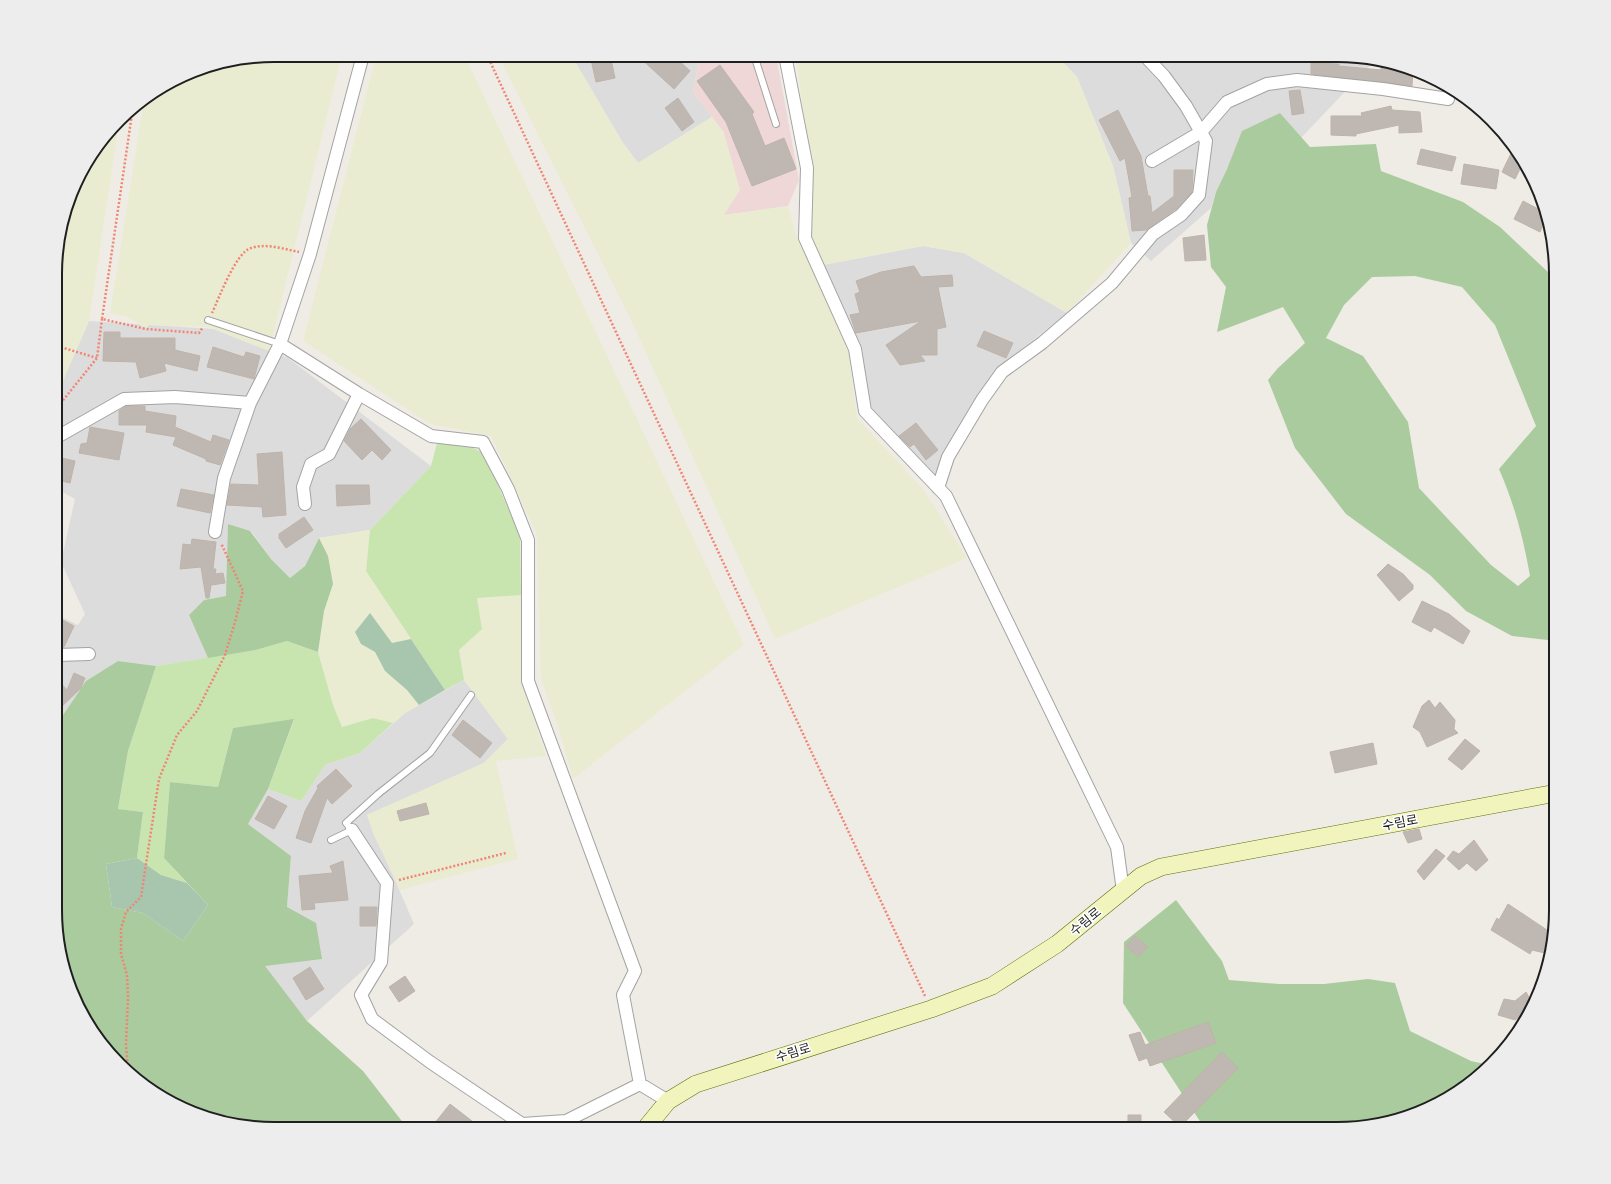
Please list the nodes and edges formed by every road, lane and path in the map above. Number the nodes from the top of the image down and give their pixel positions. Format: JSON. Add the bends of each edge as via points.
{"nodes":[{"id":1,"x":361,"y":62,"type":"edge"},
{"id":2,"x":490,"y":62,"type":"edge"},
{"id":3,"x":756,"y":62,"type":"edge"},
{"id":4,"x":786,"y":62,"type":"edge"},
{"id":5,"x":1151,"y":62,"type":"edge"},
{"id":6,"x":1448,"y":99,"type":"dead end"},
{"id":7,"x":132,"y":117,"type":"edge"},
{"id":8,"x":776,"y":124,"type":"dead end"},
{"id":9,"x":1201,"y":132,"type":"junction"},
{"id":10,"x":1152,"y":161,"type":"dead end"},
{"id":11,"x":310,"y":254,"type":"junction"},
{"id":12,"x":102,"y":319,"type":"junction"},
{"id":13,"x":208,"y":320,"type":"junction"},
{"id":14,"x":280,"y":344,"type":"junction"},
{"id":15,"x":62,"y":348,"type":"edge"},
{"id":16,"x":97,"y":358,"type":"junction"},
{"id":17,"x":359,"y":394,"type":"junction"},
{"id":18,"x":62,"y":402,"type":"edge"},
{"id":19,"x":250,"y":403,"type":"junction"},
{"id":20,"x":62,"y":434,"type":"edge"},
{"id":21,"x":938,"y":488,"type":"junction"},
{"id":22,"x":305,"y":504,"type":"dead end"},
{"id":23,"x":215,"y":532,"type":"joint"},
{"id":24,"x":89,"y":654,"type":"dead end"},
{"id":25,"x":62,"y":655,"type":"edge"},
{"id":26,"x":471,"y":695,"type":"dead end"},
{"id":27,"x":1549,"y":793,"type":"edge"},
{"id":28,"x":352,"y":830,"type":"junction"},
{"id":29,"x":331,"y":840,"type":"dead end"},
{"id":30,"x":506,"y":853,"type":"dead end"},
{"id":31,"x":387,"y":883,"type":"junction"},
{"id":32,"x":1123,"y":890,"type":"junction"},
{"id":33,"x":931,"y":1009,"type":"junction"},
{"id":34,"x":128,"y":1063,"type":"edge"},
{"id":35,"x":640,"y":1084,"type":"junction"},
{"id":36,"x":668,"y":1101,"type":"junction"},
{"id":37,"x":519,"y":1122,"type":"edge"},
{"id":38,"x":551,"y":1122,"type":"edge"},
{"id":39,"x":651,"y":1122,"type":"edge"}],
"edges":[{"from":1,"to":11,"type":"street"},
{"from":2,"to":33,"type":"path"},
{"from":3,"to":8,"type":"lane"},
{"from":4,"to":21,"type":"street","via":[[806,168],[805,238],[854,348],[865,411]]},
{"from":5,"to":9,"type":"street","via":[[1186,106]]},
{"from":6,"to":9,"type":"street","via":[[1297,80],[1267,84],[1227,102]]},
{"from":7,"to":12,"type":"path"},
{"from":9,"to":10,"type":"street"},
{"from":9,"to":21,"type":"street","via":[[1206,141],[1199,196],[1181,215],[1153,234],[1112,283],[1042,344],[1002,372],[948,457]]},
{"from":11,"to":13,"type":"path","via":[[268,246],[249,248],[239,257]]},
{"from":11,"to":14,"type":"street"},
{"from":12,"to":13,"type":"path","via":[[146,329],[199,333]]},
{"from":12,"to":16,"type":"path"},
{"from":13,"to":14,"type":"lane"},
{"from":14,"to":17,"type":"street"},
{"from":14,"to":19,"type":"street"},
{"from":15,"to":16,"type":"path"},
{"from":16,"to":18,"type":"path"},
{"from":17,"to":22,"type":"street","via":[[329,454],[311,464],[303,487]]},
{"from":17,"to":35,"type":"street","via":[[430,436],[483,442],[508,488],[528,540],[528,681],[635,972],[623,996]]},
{"from":19,"to":20,"type":"street","via":[[175,397],[124,399]]},
{"from":19,"to":23,"type":"street","via":[[224,478]]},
{"from":21,"to":32,"type":"street","via":[[946,496],[1117,847]]},
{"from":23,"to":34,"type":"path","via":[[243,591],[225,655],[197,711],[177,735],[159,779],[141,897],[126,912],[121,929],[120,954],[127,975]]},
{"from":24,"to":25,"type":"street"},
{"from":26,"to":28,"type":"lane","via":[[430,753],[346,823]]},
{"from":27,"to":32,"type":"main road","name":"수림로","via":[[1161,867],[1141,876]]},
{"from":28,"to":29,"type":"lane"},
{"from":28,"to":31,"type":"street"},
{"from":30,"to":31,"type":"path"},
{"from":31,"to":37,"type":"street","via":[[381,962],[361,995],[372,1019]]},
{"from":32,"to":33,"type":"main road","name":"수림로","via":[[1057,944],[992,986]]},
{"from":33,"to":36,"type":"main road","name":"수림로","via":[[713,1078],[696,1084]]},
{"from":35,"to":36,"type":"street"},
{"from":35,"to":38,"type":"street","via":[[566,1121]]},
{"from":36,"to":39,"type":"main road","name":"수림로"}]}
